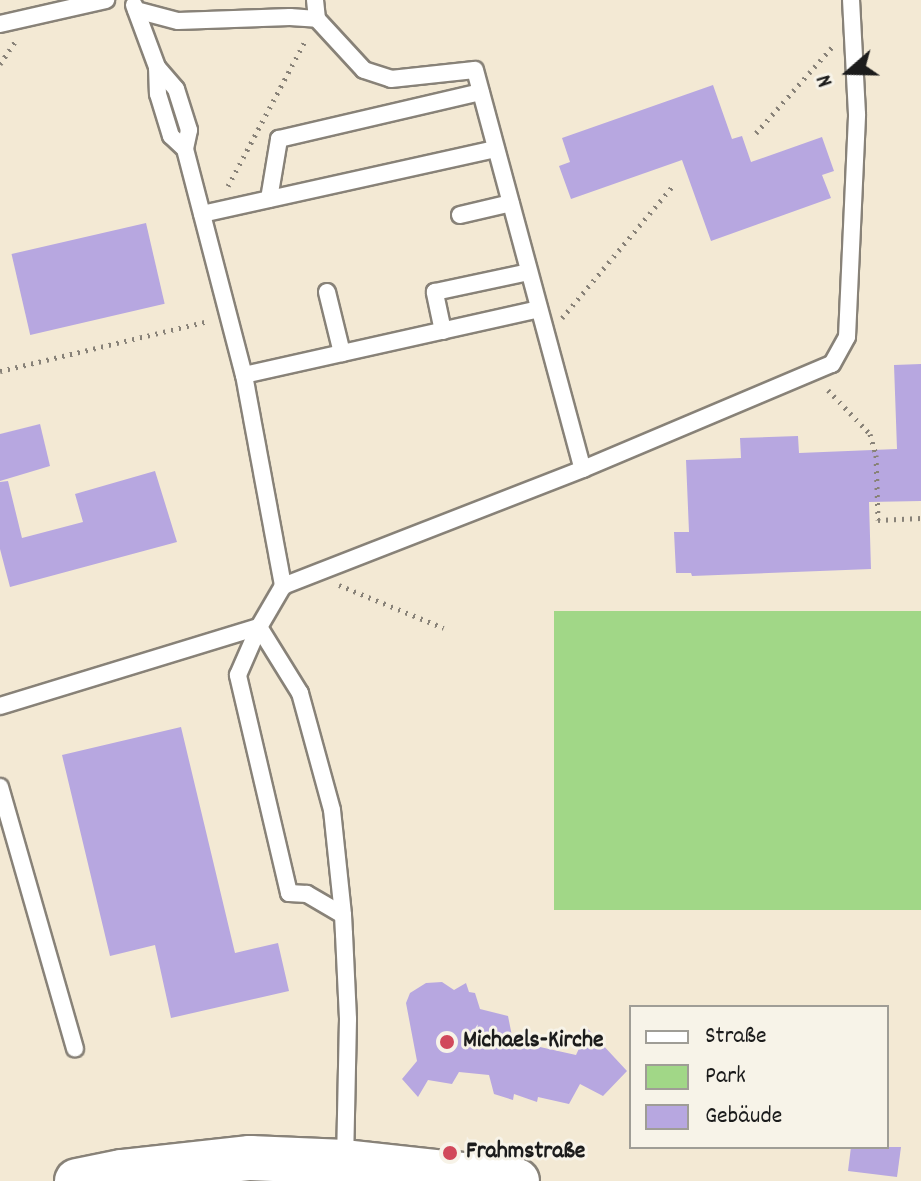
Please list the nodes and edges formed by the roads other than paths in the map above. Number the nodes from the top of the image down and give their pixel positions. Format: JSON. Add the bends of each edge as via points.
{"nodes":[{"id":1,"x":106,"y":0,"type":"edge"},
{"id":2,"x":315,"y":0,"type":"edge"},
{"id":3,"x":851,"y":0,"type":"edge"},
{"id":4,"x":134,"y":5,"type":"edge"},
{"id":5,"x":317,"y":19,"type":"junction"},
{"id":6,"x":0,"y":24,"type":"edge"},
{"id":7,"x":481,"y":92,"type":"junction"},
{"id":8,"x":496,"y":149,"type":"junction"},
{"id":9,"x":269,"y":199,"type":"junction"},
{"id":10,"x":511,"y":203,"type":"junction"},
{"id":11,"x":209,"y":212,"type":"junction"},
{"id":12,"x":460,"y":215,"type":"dead end"},
{"id":13,"x":529,"y":272,"type":"junction"},
{"id":14,"x":327,"y":292,"type":"dead end"},
{"id":15,"x":539,"y":309,"type":"junction"},
{"id":16,"x":443,"y":331,"type":"junction"},
{"id":17,"x":342,"y":353,"type":"junction"},
{"id":18,"x":244,"y":375,"type":"junction"},
{"id":19,"x":583,"y":469,"type":"junction"},
{"id":20,"x":283,"y":586,"type":"junction"},
{"id":21,"x":259,"y":627,"type":"junction"},
{"id":22,"x":0,"y":706,"type":"edge"},
{"id":23,"x":0,"y":787,"type":"edge"},
{"id":24,"x":343,"y":915,"type":"junction"},
{"id":25,"x":75,"y":1048,"type":"dead end"},
{"id":26,"x":345,"y":1162,"type":"junction"},
{"id":27,"x":77,"y":1181,"type":"edge"},
{"id":28,"x":517,"y":1181,"type":"edge"}],
"edges":[{"from":1,"to":6,"type":"lane"},
{"from":2,"to":5,"type":"lane"},
{"from":3,"to":19,"type":"lane","via":[[857,114],[847,337],[832,364]]},
{"from":4,"to":5,"type":"lane","via":[[178,21]]},
{"from":4,"to":11,"type":"lane","via":[[157,67],[158,94],[171,136],[185,149]]},
{"from":5,"to":7,"type":"lane","via":[[364,70],[391,79],[475,70]]},
{"from":7,"to":8,"type":"lane"},
{"from":7,"to":9,"type":"lane","via":[[279,139]]},
{"from":8,"to":9,"type":"lane"},
{"from":8,"to":10,"type":"lane"},
{"from":9,"to":11,"type":"lane"},
{"from":10,"to":12,"type":"lane"},
{"from":10,"to":13,"type":"lane"},
{"from":11,"to":18,"type":"lane"},
{"from":13,"to":15,"type":"lane"},
{"from":13,"to":16,"type":"lane","via":[[435,292]]},
{"from":14,"to":17,"type":"lane"},
{"from":15,"to":16,"type":"lane"},
{"from":15,"to":19,"type":"lane"},
{"from":16,"to":17,"type":"lane"},
{"from":17,"to":18,"type":"lane"},
{"from":18,"to":20,"type":"lane"},
{"from":19,"to":20,"type":"lane"},
{"from":20,"to":21,"type":"lane"},
{"from":21,"to":22,"type":"lane"},
{"from":21,"to":24,"type":"lane","via":[[300,693],[332,810]]},
{"from":21,"to":24,"type":"lane","via":[[238,675],[289,893],[307,894]]},
{"from":23,"to":25,"type":"lane"},
{"from":24,"to":26,"type":"lane","via":[[348,1019]]},
{"from":26,"to":27,"type":"main road","via":[[250,1158]]},
{"from":26,"to":28,"type":"main road"}]}
